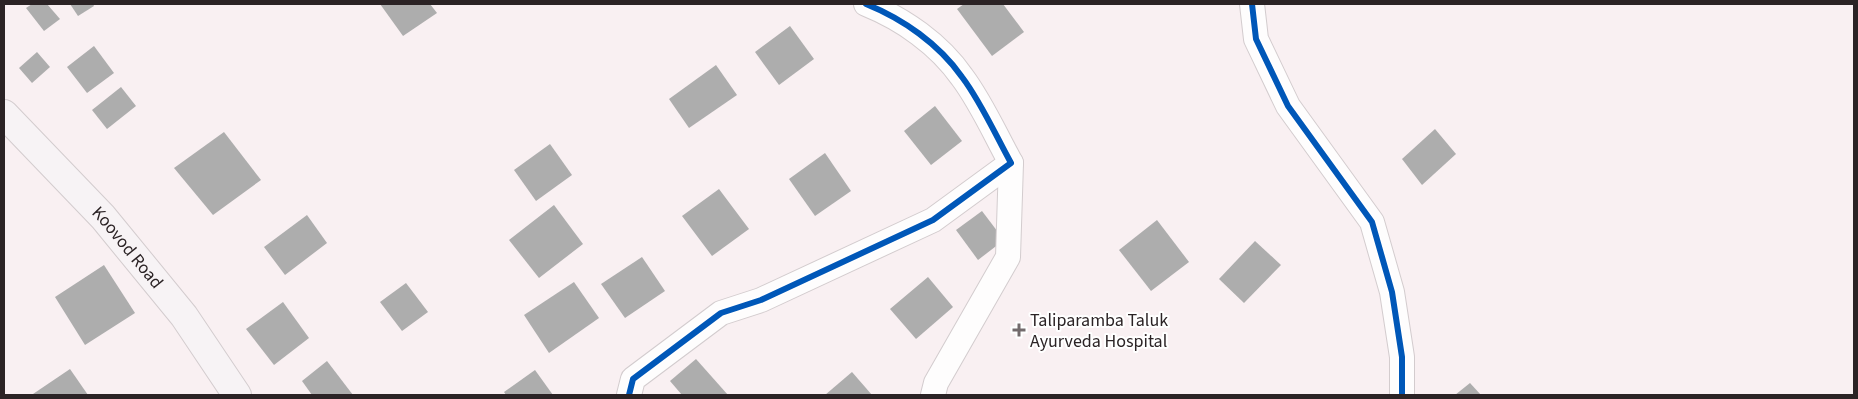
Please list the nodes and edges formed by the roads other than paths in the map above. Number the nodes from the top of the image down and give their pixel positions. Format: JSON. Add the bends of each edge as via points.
{"nodes":[{"id":1,"x":866,"y":4,"type":"edge"},
{"id":2,"x":1252,"y":4,"type":"edge"},
{"id":3,"x":4,"y":114,"type":"edge"},
{"id":4,"x":1011,"y":163,"type":"junction"},
{"id":5,"x":237,"y":395,"type":"edge"},
{"id":6,"x":629,"y":395,"type":"edge"},
{"id":7,"x":933,"y":395,"type":"edge"},
{"id":8,"x":1402,"y":395,"type":"edge"}],
"edges":[{"from":1,"to":4,"type":"street","via":[[887,12],[927,39],[962,77]]},
{"from":2,"to":8,"type":"street","via":[[1256,39],[1288,106],[1372,222],[1392,292],[1402,357]]},
{"from":3,"to":5,"type":"main road","name":"Koovod Road","via":[[103,217],[184,316]]},
{"from":4,"to":6,"type":"street","via":[[933,220],[761,300],[721,313],[633,379]]},
{"from":4,"to":7,"type":"street","via":[[1008,258],[936,383]]}]}
